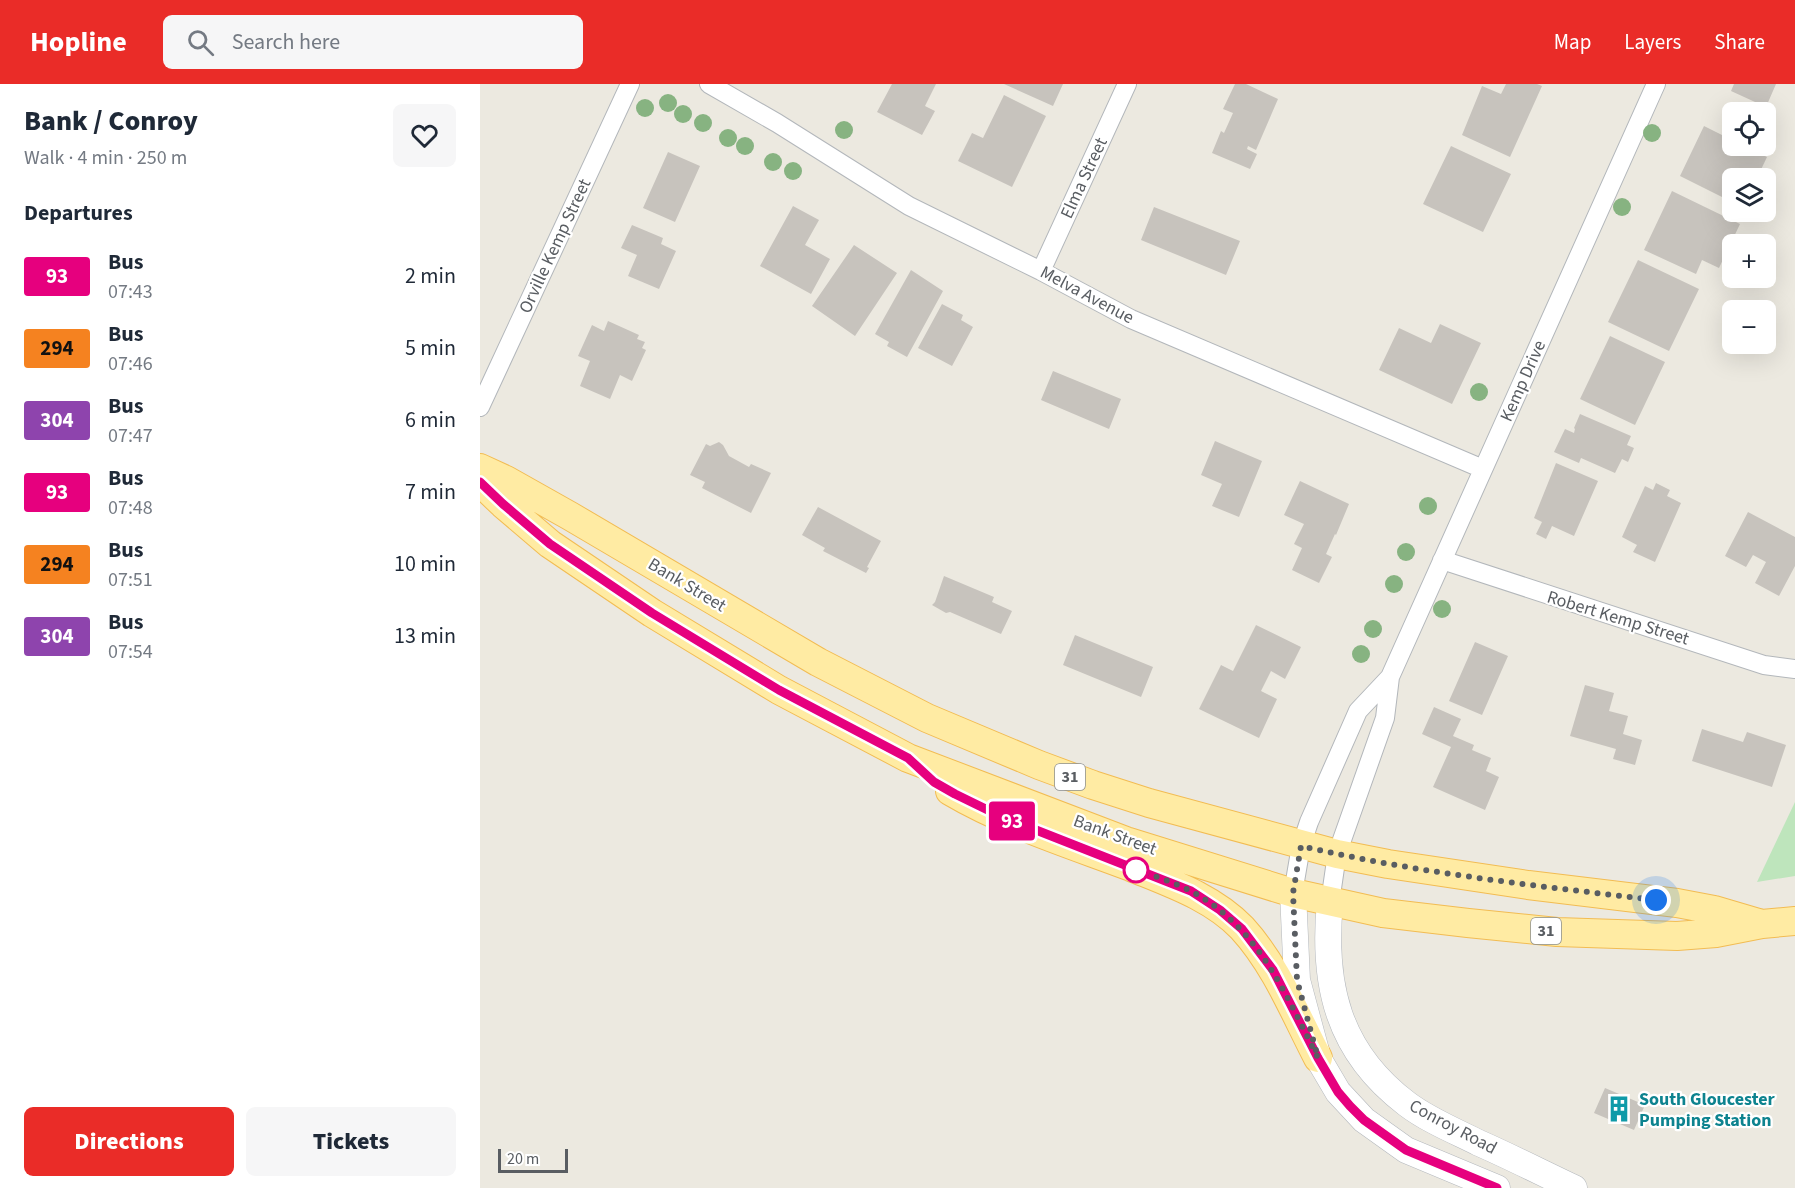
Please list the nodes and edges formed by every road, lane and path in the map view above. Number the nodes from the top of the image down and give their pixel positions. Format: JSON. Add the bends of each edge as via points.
{"nodes":[{"id":1,"x":630,"y":84,"type":"edge"},
{"id":2,"x":709,"y":84,"type":"edge"},
{"id":3,"x":1127,"y":84,"type":"edge"},
{"id":4,"x":1656,"y":84,"type":"edge"},
{"id":5,"x":1041,"y":271,"type":"junction"},
{"id":6,"x":480,"y":407,"type":"edge"},
{"id":7,"x":480,"y":468,"type":"edge"},
{"id":8,"x":1483,"y":469,"type":"junction"},
{"id":9,"x":480,"y":482,"type":"edge"},
{"id":10,"x":1442,"y":561,"type":"junction"},
{"id":11,"x":1795,"y":669,"type":"edge"},
{"id":12,"x":1390,"y":677,"type":"junction"},
{"id":13,"x":908,"y":758,"type":"junction"},
{"id":14,"x":1301,"y":846,"type":"junction"},
{"id":15,"x":1337,"y":854,"type":"junction"},
{"id":16,"x":1293,"y":893,"type":"junction"},
{"id":17,"x":1330,"y":902,"type":"junction"},
{"id":18,"x":1795,"y":921,"type":"edge"},
{"id":19,"x":1762,"y":924,"type":"junction"},
{"id":20,"x":1318,"y":1058,"type":"junction"},
{"id":21,"x":1497,"y":1188,"type":"edge"},
{"id":22,"x":1574,"y":1188,"type":"edge"}],
"edges":[{"from":1,"to":6,"type":"street","name":"Orville Kemp Street"},
{"from":2,"to":5,"type":"street","name":"Melva Avenue","via":[[909,206]]},
{"from":3,"to":5,"type":"street","name":"Elma Street"},
{"from":4,"to":8,"type":"street","name":"Kemp Drive"},
{"from":5,"to":8,"type":"street","name":"Melva Avenue","via":[[1131,319]]},
{"from":7,"to":14,"type":"main road","name":"Bank Street","number":"31","via":[[561,511],[818,662],[927,718],[1093,785]]},
{"from":8,"to":10,"type":"street","name":"Kemp Drive"},
{"from":9,"to":13,"type":"main road","name":"Bank Street","number":"31","via":[[550,544],[652,613],[779,690]]},
{"from":10,"to":11,"type":"street","name":"Robert Kemp Street","via":[[1764,665]]},
{"from":10,"to":12,"type":"street","name":"Kemp Drive"},
{"from":12,"to":14,"type":"street","name":"Kemp Drive","via":[[1358,711]]},
{"from":12,"to":15,"type":"street","name":"Kemp Drive","via":[[1385,718]]},
{"from":13,"to":16,"type":"main road","name":"Bank Street","number":"31","via":[[1126,841]]},
{"from":13,"to":20,"type":"main road","via":[[934,782],[998,815],[1191,891],[1225,914],[1242,929],[1273,970]]},
{"from":14,"to":15,"type":"main road","name":"Bank Street","number":"31"},
{"from":14,"to":16,"type":"street","name":"Kemp Drive"},
{"from":15,"to":17,"type":"street","name":"Kemp Drive"},
{"from":15,"to":19,"type":"main road","name":"Bank Street","number":"31","via":[[1528,885],[1677,903]]},
{"from":16,"to":17,"type":"main road","name":"Bank Street","number":"31"},
{"from":16,"to":20,"type":"main road","name":"Conroy Road","via":[[1297,980]]},
{"from":17,"to":19,"type":"main road","name":"Bank Street","number":"31","via":[[1383,913],[1557,932],[1677,936]]},
{"from":17,"to":22,"type":"main road","name":"Conroy Road","via":[[1329,975],[1345,1030],[1372,1071],[1424,1115]]},
{"from":18,"to":19,"type":"main road","name":"Bank Street","number":"31"},
{"from":20,"to":21,"type":"main road","name":"Conroy Road","via":[[1344,1099],[1384,1135],[1406,1150]]}]}
